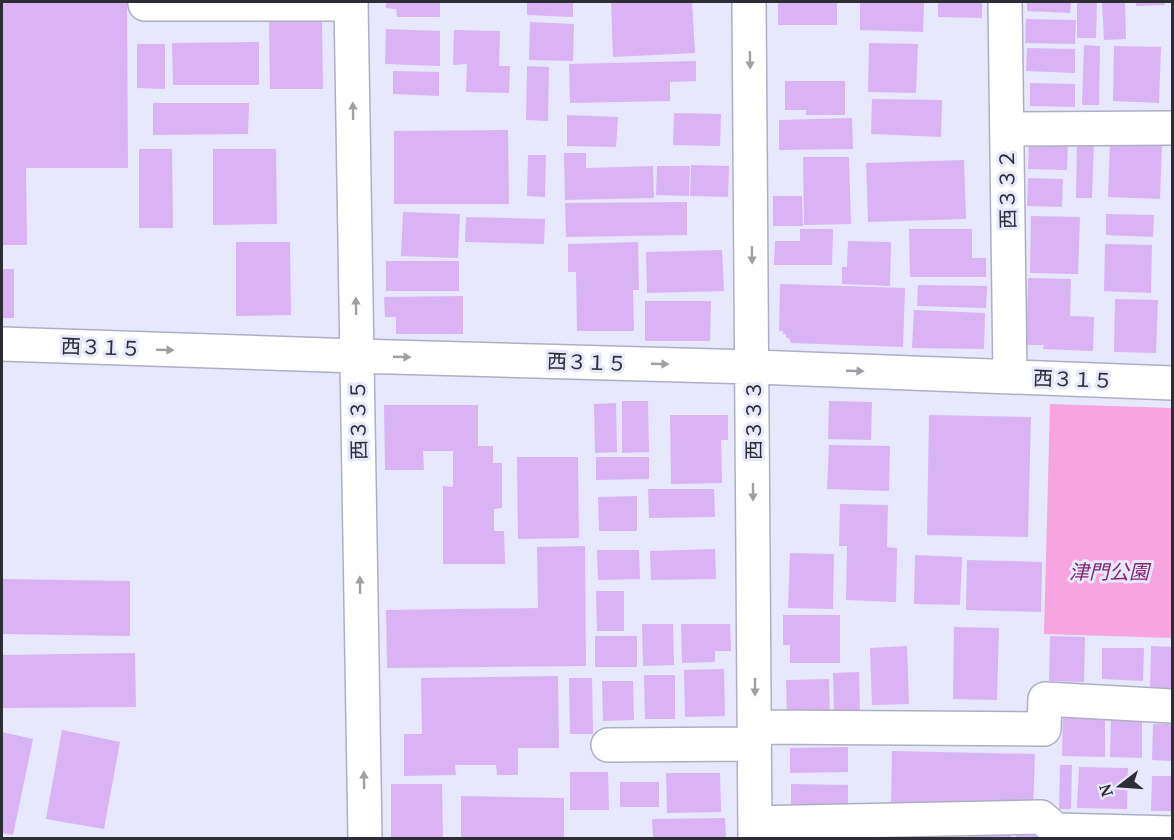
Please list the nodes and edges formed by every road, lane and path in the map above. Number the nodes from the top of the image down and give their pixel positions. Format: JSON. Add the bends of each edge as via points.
{"nodes":[{"id":1,"x":749,"y":2,"type":"edge"},
{"id":2,"x":1005,"y":2,"type":"edge"},
{"id":3,"x":351,"y":3,"type":"edge"},
{"id":4,"x":145,"y":4,"type":"dead end"},
{"id":5,"x":1173,"y":128,"type":"edge"},
{"id":6,"x":1007,"y":129,"type":"junction"},
{"id":7,"x":2,"y":344,"type":"edge"},
{"id":8,"x":356,"y":356,"type":"junction"},
{"id":9,"x":753,"y":367,"type":"junction"},
{"id":10,"x":1010,"y":377,"type":"junction"},
{"id":11,"x":1173,"y":383,"type":"edge"},
{"id":12,"x":1173,"y":706,"type":"edge"},
{"id":13,"x":755,"y":736,"type":"junction"},
{"id":14,"x":608,"y":745,"type":"dead end"},
{"id":15,"x":755,"y":831,"type":"edge"},
{"id":16,"x":1173,"y":833,"type":"edge"},
{"id":17,"x":365,"y":838,"type":"edge"}],
"edges":[{"from":1,"to":9,"type":"street","name":"西３３３","one_way":true},
{"from":2,"to":6,"type":"street","name":"西３３２"},
{"from":3,"to":4,"type":"street"},
{"from":8,"to":3,"type":"street","name":"西３３５","one_way":true},
{"from":5,"to":6,"type":"street"},
{"from":6,"to":10,"type":"street","name":"西３３２"},
{"from":7,"to":8,"type":"street","name":"西３１５","one_way":true},
{"from":8,"to":9,"type":"street","name":"西３１５","one_way":true},
{"from":17,"to":8,"type":"street","name":"西３３５","one_way":true},
{"from":9,"to":10,"type":"street","name":"西３１５","one_way":true},
{"from":9,"to":13,"type":"street","name":"西３３３","one_way":true},
{"from":10,"to":11,"type":"street","name":"西３１５"},
{"from":12,"to":13,"type":"street","via":[[1045,699],[1044,729]]},
{"from":13,"to":14,"type":"street"},
{"from":13,"to":15,"type":"street","name":"西３３３"},
{"from":15,"to":16,"type":"street","via":[[1041,817],[1056,830]]}]}
